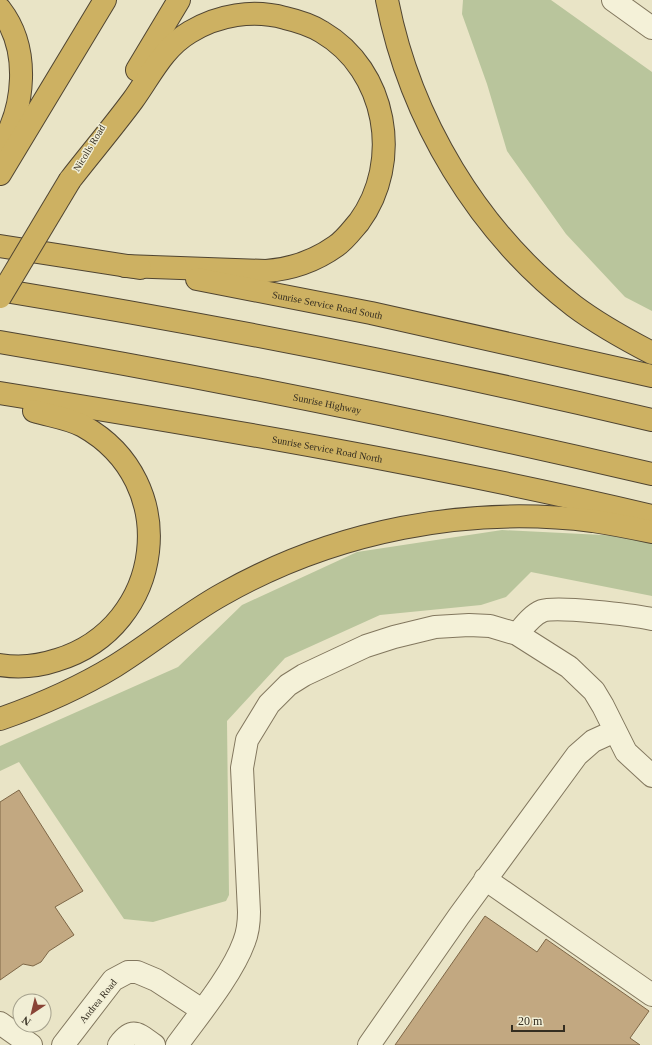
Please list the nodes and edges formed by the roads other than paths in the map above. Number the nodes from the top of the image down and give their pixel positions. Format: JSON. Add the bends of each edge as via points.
{"nodes":[{"id":1,"x":105,"y":0,"type":"edge"},
{"id":2,"x":179,"y":0,"type":"edge"},
{"id":3,"x":388,"y":0,"type":"edge"},
{"id":4,"x":613,"y":0,"type":"edge"},
{"id":5,"x":0,"y":9,"type":"edge"},
{"id":6,"x":652,"y":28,"type":"edge"},
{"id":7,"x":0,"y":148,"type":"edge"},
{"id":8,"x":1,"y":172,"type":"edge"},
{"id":9,"x":70,"y":180,"type":"junction"},
{"id":10,"x":0,"y":246,"type":"edge"},
{"id":11,"x":125,"y":266,"type":"junction"},
{"id":12,"x":0,"y":290,"type":"edge"},
{"id":13,"x":0,"y":296,"type":"edge"},
{"id":14,"x":0,"y":342,"type":"edge"},
{"id":15,"x":652,"y":353,"type":"edge"},
{"id":16,"x":652,"y":376,"type":"edge"},
{"id":17,"x":0,"y":393,"type":"edge"},
{"id":18,"x":0,"y":401,"type":"edge"},
{"id":19,"x":652,"y":420,"type":"edge"},
{"id":20,"x":652,"y":474,"type":"edge"},
{"id":21,"x":652,"y":516,"type":"edge"},
{"id":22,"x":652,"y":532,"type":"edge"},
{"id":23,"x":652,"y":619,"type":"edge"},
{"id":24,"x":517,"y":634,"type":"junction"},
{"id":25,"x":0,"y":665,"type":"edge"},
{"id":26,"x":0,"y":719,"type":"edge"},
{"id":27,"x":615,"y":731,"type":"junction"},
{"id":28,"x":652,"y":776,"type":"edge"},
{"id":29,"x":485,"y":879,"type":"junction"},
{"id":30,"x":652,"y":995,"type":"edge"},
{"id":31,"x":202,"y":1010,"type":"junction"},
{"id":32,"x":0,"y":1023,"type":"edge"},
{"id":33,"x":31,"y":1045,"type":"edge"},
{"id":34,"x":63,"y":1045,"type":"edge"},
{"id":35,"x":119,"y":1045,"type":"edge"},
{"id":36,"x":154,"y":1045,"type":"edge"},
{"id":37,"x":176,"y":1045,"type":"edge"},
{"id":38,"x":369,"y":1045,"type":"edge"}],
"edges":[{"from":1,"to":8,"type":"highway"},
{"from":2,"to":9,"type":"highway","name":"Nicolls Road"},
{"from":3,"to":15,"type":"highway","via":[[397,42],[421,108],[446,158],[473,200],[519,255],[574,306]]},
{"from":4,"to":6,"type":"street"},
{"from":5,"to":7,"type":"highway","via":[[18,47],[21,81],[10,132]]},
{"from":9,"to":11,"type":"highway","via":[[133,99],[164,54],[189,33],[220,18],[258,14],[302,22],[336,41],[362,71],[379,105],[383,124],[384,160],[381,177],[365,213],[338,245],[302,265],[278,270]]},
{"from":9,"to":13,"type":"highway","name":"Nicolls Road","bridge":true},
{"from":10,"to":11,"type":"highway","name":"Sunrise Service Road South"},
{"from":11,"to":16,"type":"highway","name":"Sunrise Service Road South","via":[[371,313]]},
{"from":12,"to":19,"type":"highway","via":[[285,341]]},
{"from":14,"to":20,"type":"highway","name":"Sunrise Highway","via":[[289,395]]},
{"from":17,"to":21,"type":"highway","name":"Sunrise Service Road North","via":[[253,434],[504,483]]},
{"from":18,"to":25,"type":"highway","via":[[68,420],[82,426],[110,446],[134,476],[142,494],[149,533],[145,569],[138,589],[123,613],[101,637],[84,649],[46,664]]},
{"from":22,"to":26,"type":"highway","via":[[566,518],[493,518],[424,524],[357,538],[256,576],[222,594],[115,666],[78,686]]},
{"from":23,"to":24,"type":"street","via":[[548,610],[534,616]]},
{"from":24,"to":27,"type":"street","via":[[580,677],[600,701]]},
{"from":24,"to":31,"type":"street","via":[[490,626],[469,625],[435,628],[394,637],[360,649],[304,675],[269,704],[247,740],[242,759],[248,928],[240,953]]},
{"from":27,"to":28,"type":"street","via":[[626,752]]},
{"from":27,"to":29,"type":"street","via":[[593,741],[578,755]]},
{"from":29,"to":30,"type":"street"},
{"from":29,"to":38,"type":"street"},
{"from":31,"to":34,"type":"street","name":"Andrea Road","via":[[156,980],[137,972],[128,972],[120,975],[107,987]]},
{"from":31,"to":37,"type":"street"},
{"from":32,"to":33,"type":"street"},
{"from":35,"to":36,"type":"street","via":[[131,1033],[137,1033]]}]}
